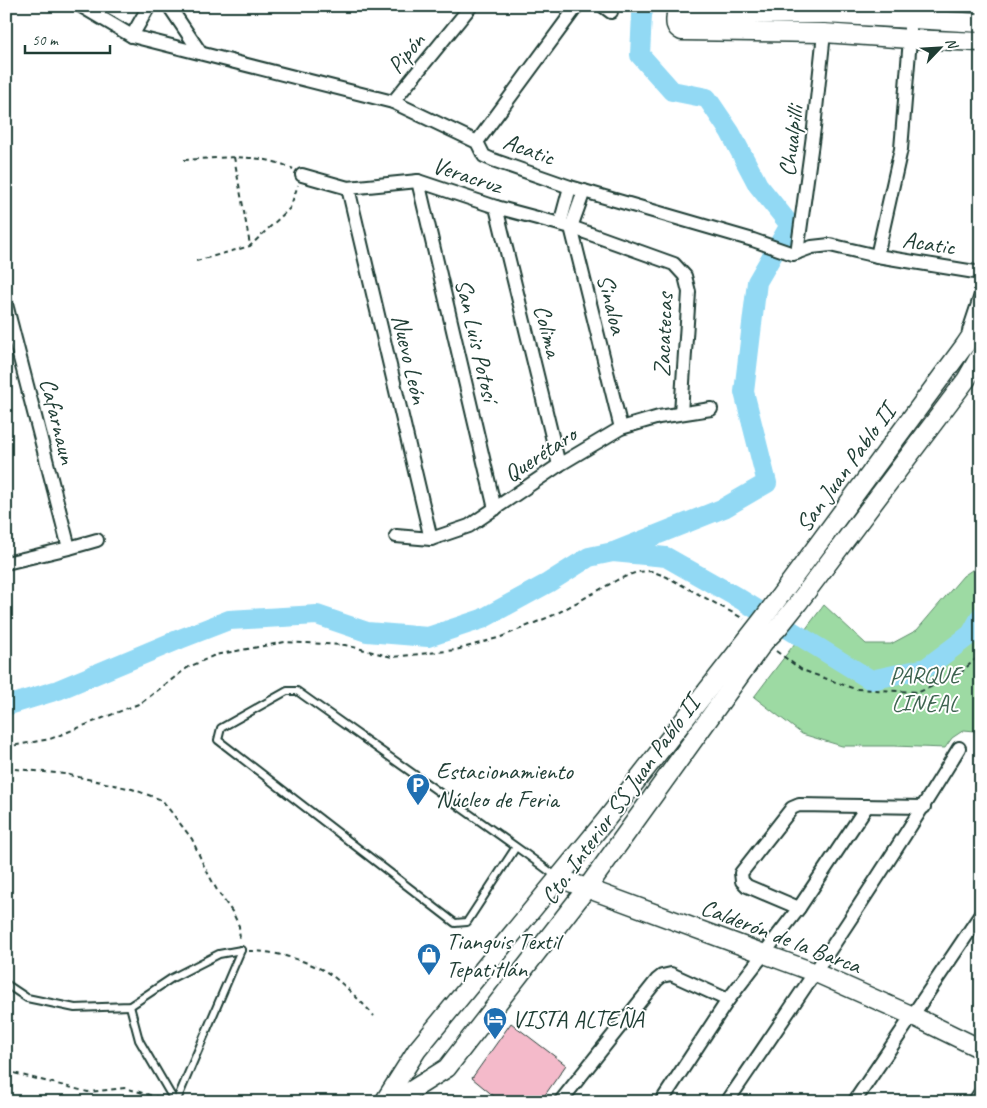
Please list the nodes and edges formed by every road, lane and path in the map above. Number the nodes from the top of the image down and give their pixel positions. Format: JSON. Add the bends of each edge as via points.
{"nodes":[{"id":1,"x":81,"y":6,"type":"edge"},
{"id":2,"x":149,"y":6,"type":"edge"},
{"id":3,"x":169,"y":6,"type":"edge"},
{"id":4,"x":453,"y":6,"type":"edge"},
{"id":5,"x":577,"y":6,"type":"edge"},
{"id":6,"x":468,"y":10,"type":"edge"},
{"id":7,"x":676,"y":10,"type":"edge"},
{"id":8,"x":825,"y":10,"type":"edge"},
{"id":9,"x":910,"y":13,"type":"edge"},
{"id":10,"x":981,"y":23,"type":"edge"},
{"id":11,"x":824,"y":33,"type":"junction"},
{"id":12,"x":132,"y":36,"type":"junction"},
{"id":13,"x":910,"y":39,"type":"junction"},
{"id":14,"x":981,"y":42,"type":"edge"},
{"id":15,"x":200,"y":52,"type":"junction"},
{"id":16,"x":393,"y":102,"type":"junction"},
{"id":17,"x":477,"y":142,"type":"junction"},
{"id":18,"x":234,"y":157,"type":"junction"},
{"id":19,"x":184,"y":160,"type":"dead end"},
{"id":20,"x":302,"y":175,"type":"junction"},
{"id":21,"x":418,"y":180,"type":"junction"},
{"id":22,"x":570,"y":187,"type":"junction"},
{"id":23,"x":348,"y":188,"type":"junction"},
{"id":24,"x":584,"y":191,"type":"junction"},
{"id":25,"x":496,"y":208,"type":"junction"},
{"id":26,"x":566,"y":226,"type":"junction"},
{"id":27,"x":250,"y":246,"type":"junction"},
{"id":28,"x":795,"y":254,"type":"junction"},
{"id":29,"x":877,"y":256,"type":"junction"},
{"id":30,"x":196,"y":261,"type":"dead end"},
{"id":31,"x":674,"y":264,"type":"joint"},
{"id":32,"x":981,"y":273,"type":"edge"},
{"id":33,"x":981,"y":295,"type":"edge"},
{"id":34,"x":6,"y":304,"type":"edge"},
{"id":35,"x":981,"y":321,"type":"edge"},
{"id":36,"x":965,"y":345,"type":"junction"},
{"id":37,"x":981,"y":354,"type":"edge"},
{"id":38,"x":981,"y":364,"type":"edge"},
{"id":39,"x":966,"y":380,"type":"junction"},
{"id":40,"x":711,"y":410,"type":"dead end"},
{"id":41,"x":681,"y":413,"type":"junction"},
{"id":42,"x":621,"y":428,"type":"junction"},
{"id":43,"x":559,"y":465,"type":"junction"},
{"id":44,"x":495,"y":509,"type":"junction"},
{"id":45,"x":396,"y":536,"type":"dead end"},
{"id":46,"x":431,"y":539,"type":"junction"},
{"id":47,"x":97,"y":540,"type":"dead end"},
{"id":48,"x":69,"y":548,"type":"junction"},
{"id":49,"x":6,"y":562,"type":"edge"},
{"id":50,"x":778,"y":628,"type":"joint"},
{"id":51,"x":761,"y":629,"type":"junction"},
{"id":52,"x":981,"y":654,"type":"edge"},
{"id":53,"x":6,"y":748,"type":"edge"},
{"id":54,"x":960,"y":748,"type":"dead end"},
{"id":55,"x":6,"y":768,"type":"edge"},
{"id":56,"x":867,"y":806,"type":"junction"},
{"id":57,"x":924,"y":807,"type":"junction"},
{"id":58,"x":516,"y":847,"type":"junction"},
{"id":59,"x":559,"y":878,"type":"junction"},
{"id":60,"x":587,"y":888,"type":"junction"},
{"id":61,"x":799,"y":908,"type":"junction"},
{"id":62,"x":981,"y":914,"type":"edge"},
{"id":63,"x":241,"y":950,"type":"junction"},
{"id":64,"x":765,"y":953,"type":"junction"},
{"id":65,"x":816,"y":973,"type":"junction"},
{"id":66,"x":6,"y":984,"type":"edge"},
{"id":67,"x":728,"y":1000,"type":"junction"},
{"id":68,"x":130,"y":1006,"type":"junction"},
{"id":69,"x":374,"y":1016,"type":"dead end"},
{"id":70,"x":913,"y":1016,"type":"junction"},
{"id":71,"x":981,"y":1049,"type":"edge"},
{"id":72,"x":6,"y":1071,"type":"edge"},
{"id":73,"x":981,"y":1092,"type":"edge"},
{"id":74,"x":165,"y":1100,"type":"dead end"},
{"id":75,"x":176,"y":1102,"type":"edge"},
{"id":76,"x":384,"y":1102,"type":"edge"},
{"id":77,"x":393,"y":1102,"type":"edge"},
{"id":78,"x":560,"y":1102,"type":"edge"},
{"id":79,"x":661,"y":1102,"type":"edge"},
{"id":80,"x":727,"y":1102,"type":"edge"},
{"id":81,"x":854,"y":1102,"type":"edge"},
{"id":82,"x":974,"y":1102,"type":"edge"}],
"edges":[{"from":1,"to":12,"type":"street","name":"Acatic"},
{"from":2,"to":12,"type":"street"},
{"from":3,"to":15,"type":"street"},
{"from":4,"to":6,"type":"street"},
{"from":5,"to":17,"type":"street"},
{"from":6,"to":16,"type":"street","name":"Pipón"},
{"from":7,"to":8,"type":"main road"},
{"from":7,"to":11,"type":"main road","via":[[675,24],[682,31]]},
{"from":8,"to":9,"type":"main road"},
{"from":9,"to":10,"type":"main road"},
{"from":9,"to":13,"type":"street"},
{"from":11,"to":13,"type":"main road"},
{"from":11,"to":28,"type":"street","name":"Chualpilli"},
{"from":12,"to":15,"type":"street","name":"Acatic"},
{"from":13,"to":14,"type":"main road"},
{"from":13,"to":29,"type":"street","via":[[901,149]]},
{"from":15,"to":16,"type":"street","name":"Acatic"},
{"from":16,"to":17,"type":"street","name":"Acatic"},
{"from":17,"to":22,"type":"street","name":"Acatic","via":[[484,156]]},
{"from":18,"to":19,"type":"path"},
{"from":18,"to":20,"type":"path","via":[[278,163]]},
{"from":18,"to":27,"type":"path"},
{"from":20,"to":23,"type":"street","name":"Veracruz"},
{"from":20,"to":27,"type":"path","via":[[290,208]]},
{"from":21,"to":23,"type":"street","name":"Veracruz"},
{"from":21,"to":25,"type":"street","name":"Veracruz"},
{"from":21,"to":44,"type":"street","name":"San Luis Potosí"},
{"from":22,"to":24,"type":"street","name":"Acatic"},
{"from":22,"to":26,"type":"street","name":"Sinaloa"},
{"from":23,"to":46,"type":"street","name":"Nuevo León"},
{"from":24,"to":26,"type":"street"},
{"from":24,"to":28,"type":"street","name":"Acatic"},
{"from":25,"to":26,"type":"street","name":"Veracruz"},
{"from":25,"to":43,"type":"street","name":"Colima"},
{"from":26,"to":31,"type":"street","name":"Veracruz"},
{"from":26,"to":42,"type":"street","name":"Sinaloa"},
{"from":27,"to":30,"type":"path"},
{"from":28,"to":29,"type":"street","name":"Acatic","via":[[812,247],[830,245]]},
{"from":29,"to":32,"type":"street","name":"Acatic"},
{"from":31,"to":41,"type":"street","name":"Zacatecas","via":[[685,276],[689,292]]},
{"from":33,"to":36,"type":"street","name":"San Juan Pablo II"},
{"from":34,"to":48,"type":"street","name":"Cafarnaun"},
{"from":35,"to":36,"type":"main road","name":"San Juan Pablo II"},
{"from":36,"to":51,"type":"main road","name":"San Juan Pablo II","via":[[784,592]]},
{"from":37,"to":39,"type":"main road","name":"San Juan Pablo II"},
{"from":38,"to":39,"type":"street","name":"San Juan Pablo II"},
{"from":39,"to":50,"type":"main road","name":"San Juan Pablo II"},
{"from":40,"to":41,"type":"street","name":"Querétaro"},
{"from":41,"to":42,"type":"street","name":"Querétaro"},
{"from":42,"to":43,"type":"street","name":"Querétaro"},
{"from":43,"to":44,"type":"street","name":"Querétaro"},
{"from":44,"to":46,"type":"street","name":"Querétaro","via":[[469,526]]},
{"from":45,"to":46,"type":"street","name":"Querétaro"},
{"from":47,"to":48,"type":"street"},
{"from":48,"to":49,"type":"street"},
{"from":50,"to":51,"type":"main road","name":"Cto. Interior SS Juan Pablo II"},
{"from":51,"to":52,"type":"path","via":[[802,670],[856,689],[919,692],[958,675]]},
{"from":51,"to":53,"type":"path","via":[[667,577],[651,571],[637,572],[556,614],[501,637],[456,650],[392,657],[345,645],[284,642],[215,655],[187,668],[141,703],[50,739]]},
{"from":51,"to":59,"type":"main road","name":"Cto. Interior SS Juan Pablo II"},
{"from":51,"to":60,"type":"main road","name":"Cto. Interior SS Juan Pablo II"},
{"from":54,"to":57,"type":"street"},
{"from":55,"to":63,"type":"path","via":[[65,774],[132,789],[162,800],[192,839],[208,874],[233,913],[239,926]]},
{"from":56,"to":57,"type":"street"},
{"from":56,"to":61,"type":"street"},
{"from":56,"to":61,"type":"street","via":[[799,805],[792,808],[741,873],[747,886]]},
{"from":57,"to":65,"type":"street"},
{"from":58,"to":58,"type":"lane","via":[[297,691],[287,692],[220,728],[218,740],[455,923],[467,922]]},
{"from":58,"to":59,"type":"lane"},
{"from":59,"to":60,"type":"main road","name":"Calderón de la Barca"},
{"from":59,"to":76,"type":"main road","name":"Cto. Interior SS Juan Pablo II","via":[[417,1050]]},
{"from":60,"to":64,"type":"main road","name":"Calderón de la Barca"},
{"from":60,"to":77,"type":"main road","name":"Cto. Interior SS Juan Pablo II","via":[[447,1068]]},
{"from":61,"to":64,"type":"street"},
{"from":62,"to":70,"type":"street"},
{"from":63,"to":68,"type":"lane","via":[[219,954],[172,978]]},
{"from":63,"to":69,"type":"path","via":[[293,958],[325,970]]},
{"from":63,"to":75,"type":"lane"},
{"from":64,"to":65,"type":"main road","name":"Calderón de la Barca"},
{"from":64,"to":67,"type":"street"},
{"from":65,"to":70,"type":"main road","name":"Calderón de la Barca"},
{"from":65,"to":80,"type":"street"},
{"from":66,"to":68,"type":"lane","via":[[27,998],[75,1008]]},
{"from":67,"to":78,"type":"street","via":[[671,974],[662,976]]},
{"from":67,"to":79,"type":"street"},
{"from":68,"to":75,"type":"lane","via":[[139,1040]]},
{"from":70,"to":71,"type":"main road","name":"Calderón de la Barca"},
{"from":70,"to":81,"type":"street"},
{"from":72,"to":74,"type":"path","via":[[88,1092],[125,1088]]},
{"from":73,"to":82,"type":"street"}]}
